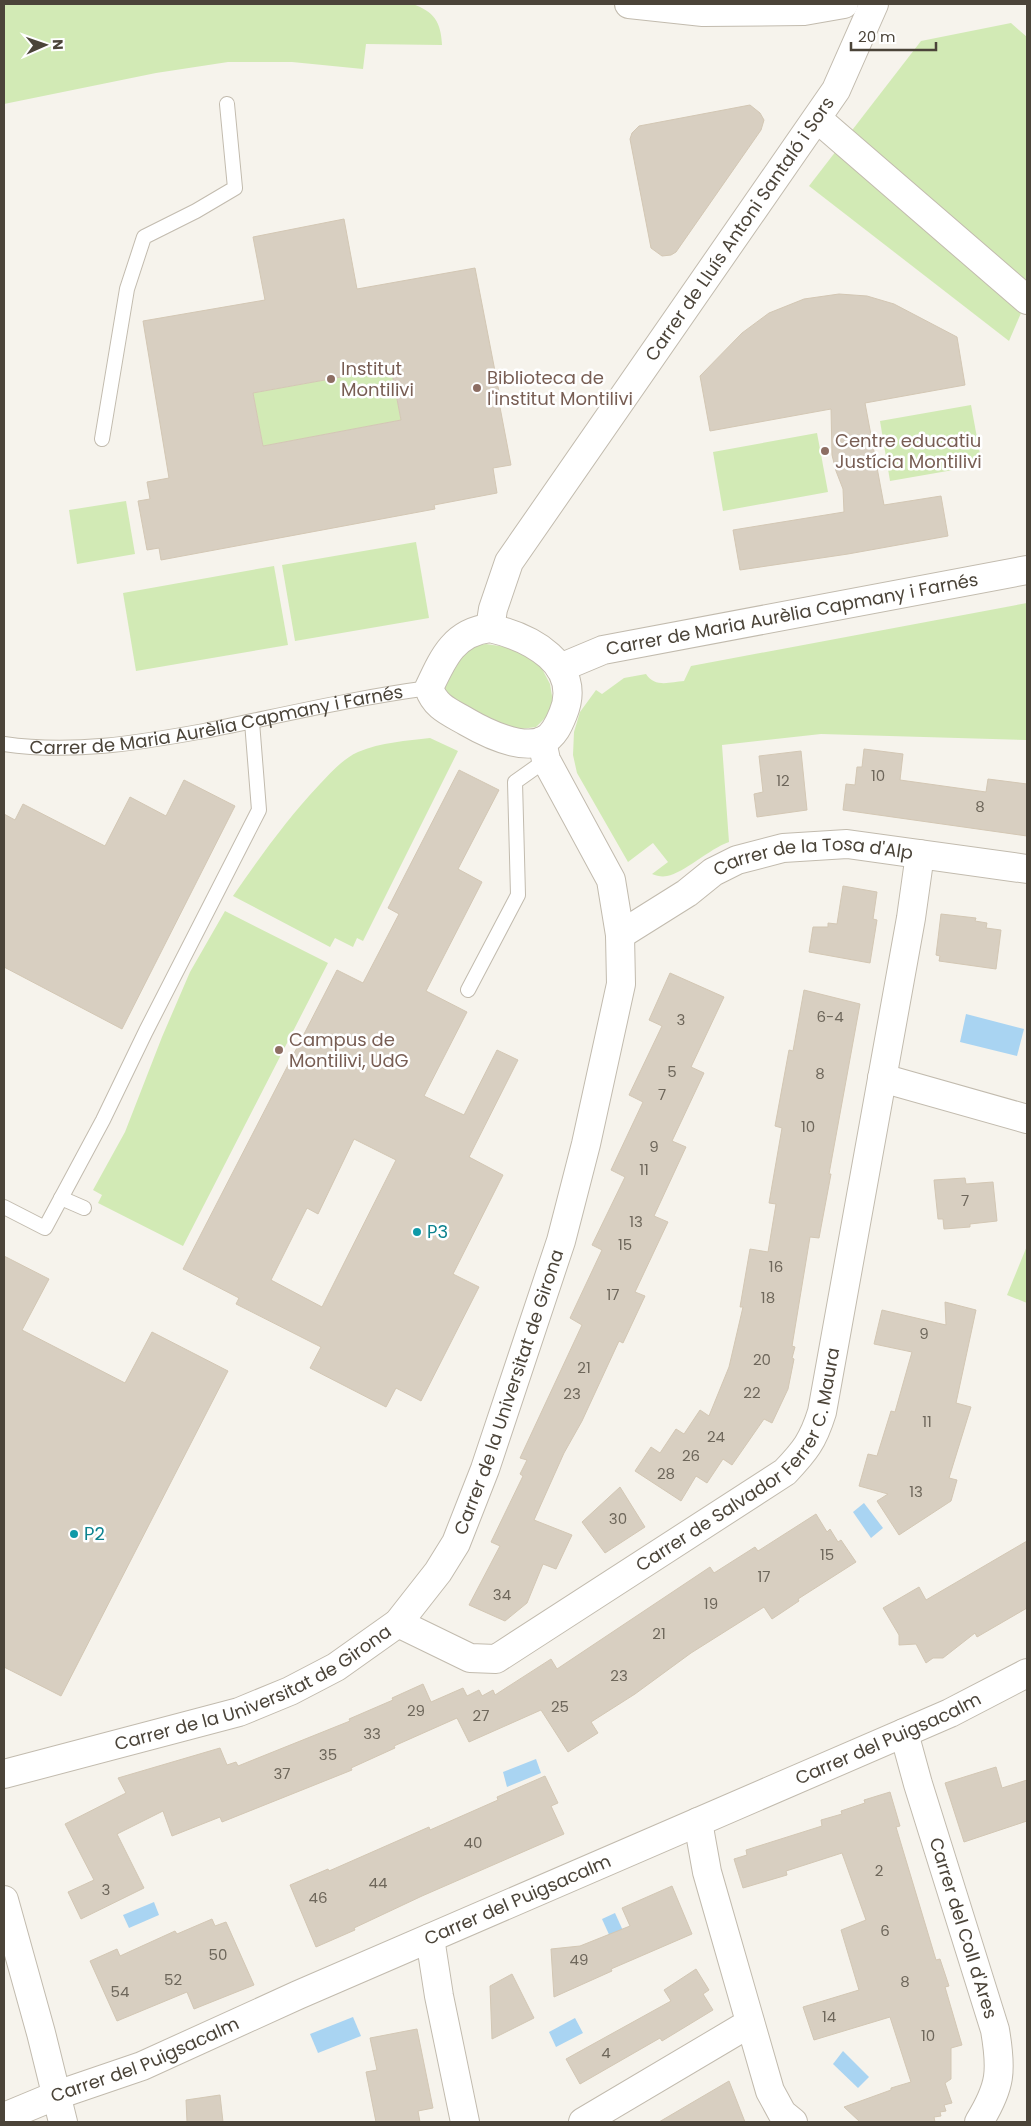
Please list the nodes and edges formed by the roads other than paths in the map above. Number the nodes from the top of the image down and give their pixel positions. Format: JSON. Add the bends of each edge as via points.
{"nodes":[{"id":1,"x":629,"y":4,"type":"edge"},
{"id":2,"x":844,"y":4,"type":"edge"},
{"id":3,"x":874,"y":4,"type":"edge"},
{"id":4,"x":227,"y":104,"type":"dead end"},
{"id":5,"x":820,"y":121,"type":"dead end"},
{"id":6,"x":1027,"y":300,"type":"edge"},
{"id":7,"x":102,"y":439,"type":"dead end"},
{"id":8,"x":1027,"y":570,"type":"edge"},
{"id":9,"x":490,"y":628,"type":"junction"},
{"id":10,"x":560,"y":668,"type":"junction"},
{"id":11,"x":428,"y":688,"type":"junction"},
{"id":12,"x":252,"y":722,"type":"junction"},
{"id":13,"x":4,"y":744,"type":"edge"},
{"id":14,"x":544,"y":750,"type":"junction"},
{"id":15,"x":920,"y":854,"type":"junction"},
{"id":16,"x":1027,"y":869,"type":"edge"},
{"id":17,"x":620,"y":936,"type":"junction"},
{"id":18,"x":468,"y":990,"type":"dead end"},
{"id":19,"x":882,"y":1078,"type":"junction"},
{"id":20,"x":1027,"y":1119,"type":"edge"},
{"id":21,"x":61,"y":1198,"type":"junction"},
{"id":22,"x":4,"y":1207,"type":"edge"},
{"id":23,"x":84,"y":1208,"type":"dead end"},
{"id":24,"x":398,"y":1623,"type":"junction"},
{"id":25,"x":1027,"y":1673,"type":"edge"},
{"id":26,"x":904,"y":1733,"type":"junction"},
{"id":27,"x":4,"y":1774,"type":"edge"},
{"id":28,"x":698,"y":1822,"type":"junction"},
{"id":29,"x":4,"y":1900,"type":"edge"},
{"id":30,"x":430,"y":1938,"type":"junction"},
{"id":31,"x":750,"y":2023,"type":"junction"},
{"id":32,"x":57,"y":2095,"type":"junction"},
{"id":33,"x":4,"y":2117,"type":"edge"},
{"id":34,"x":63,"y":2122,"type":"edge"},
{"id":35,"x":465,"y":2122,"type":"edge"},
{"id":36,"x":583,"y":2122,"type":"edge"},
{"id":37,"x":793,"y":2122,"type":"edge"},
{"id":38,"x":979,"y":2122,"type":"edge"}],
"edges":[{"from":1,"to":2,"type":"street","via":[[703,12],[804,11]]},
{"from":3,"to":9,"type":"street","name":"Carrer de Lluís Antoni Santaló i Sors","via":[[836,90],[509,562]]},
{"from":4,"to":7,"type":"lane","via":[[235,188],[144,237],[127,289]]},
{"from":5,"to":6,"type":"street"},
{"from":8,"to":10,"type":"street","name":"Carrer de Maria Aurèlia Capmany i Farnés","via":[[604,650]]},
{"from":9,"to":10,"type":"street","via":[[512,633],[534,644]]},
{"from":9,"to":11,"type":"street","via":[[471,631],[455,642]]},
{"from":10,"to":14,"type":"street","via":[[568,696],[560,722]]},
{"from":11,"to":12,"type":"lane","name":"Carrer de Maria Aurèlia Capmany i Farnés","via":[[374,695]]},
{"from":11,"to":14,"type":"street","via":[[439,707],[478,728]]},
{"from":12,"to":13,"type":"lane","name":"Carrer de Maria Aurèlia Capmany i Farnés","via":[[85,748]]},
{"from":12,"to":21,"type":"lane","via":[[259,810]]},
{"from":14,"to":17,"type":"street","name":"Carrer de la Universitat de Girona","via":[[611,880]]},
{"from":14,"to":18,"type":"lane","via":[[515,782],[518,895]]},
{"from":15,"to":16,"type":"street","name":"Carrer de la Tosa d'Alp"},
{"from":15,"to":17,"type":"street","name":"Carrer de la Tosa d'Alp","via":[[847,844],[759,853],[713,872],[687,893]]},
{"from":15,"to":19,"type":"street","name":"Carrer de Salvador Ferrer C. Maura"},
{"from":17,"to":24,"type":"street","name":"Carrer de la Universitat de Girona","via":[[621,984],[561,1241],[491,1451],[456,1542],[438,1572]]},
{"from":19,"to":20,"type":"street"},
{"from":19,"to":24,"type":"street","name":"Carrer de Salvador Ferrer C. Maura","via":[[822,1412],[815,1435],[802,1454],[785,1472],[496,1659],[470,1658]]},
{"from":21,"to":22,"type":"lane","via":[[46,1228]]},
{"from":21,"to":23,"type":"lane"},
{"from":24,"to":27,"type":"street","name":"Carrer de la Universitat de Girona","via":[[336,1667],[239,1712]]},
{"from":25,"to":26,"type":"street","name":"Carrer del Puigsacalm"},
{"from":26,"to":28,"type":"street","name":"Carrer del Puigsacalm"},
{"from":26,"to":38,"type":"street","name":"Carrer del Coll d'Ares","via":[[995,2030],[1000,2074],[996,2090]]},
{"from":28,"to":30,"type":"street","name":"Carrer del Puigsacalm"},
{"from":28,"to":31,"type":"street","via":[[707,1872]]},
{"from":29,"to":32,"type":"street"},
{"from":30,"to":32,"type":"street","name":"Carrer del Puigsacalm","via":[[142,2066]]},
{"from":30,"to":35,"type":"street"},
{"from":31,"to":36,"type":"street"},
{"from":31,"to":37,"type":"street","via":[[770,2091],[782,2113]]},
{"from":32,"to":33,"type":"street","name":"Carrer del Puigsacalm"},
{"from":32,"to":34,"type":"street"}]}
